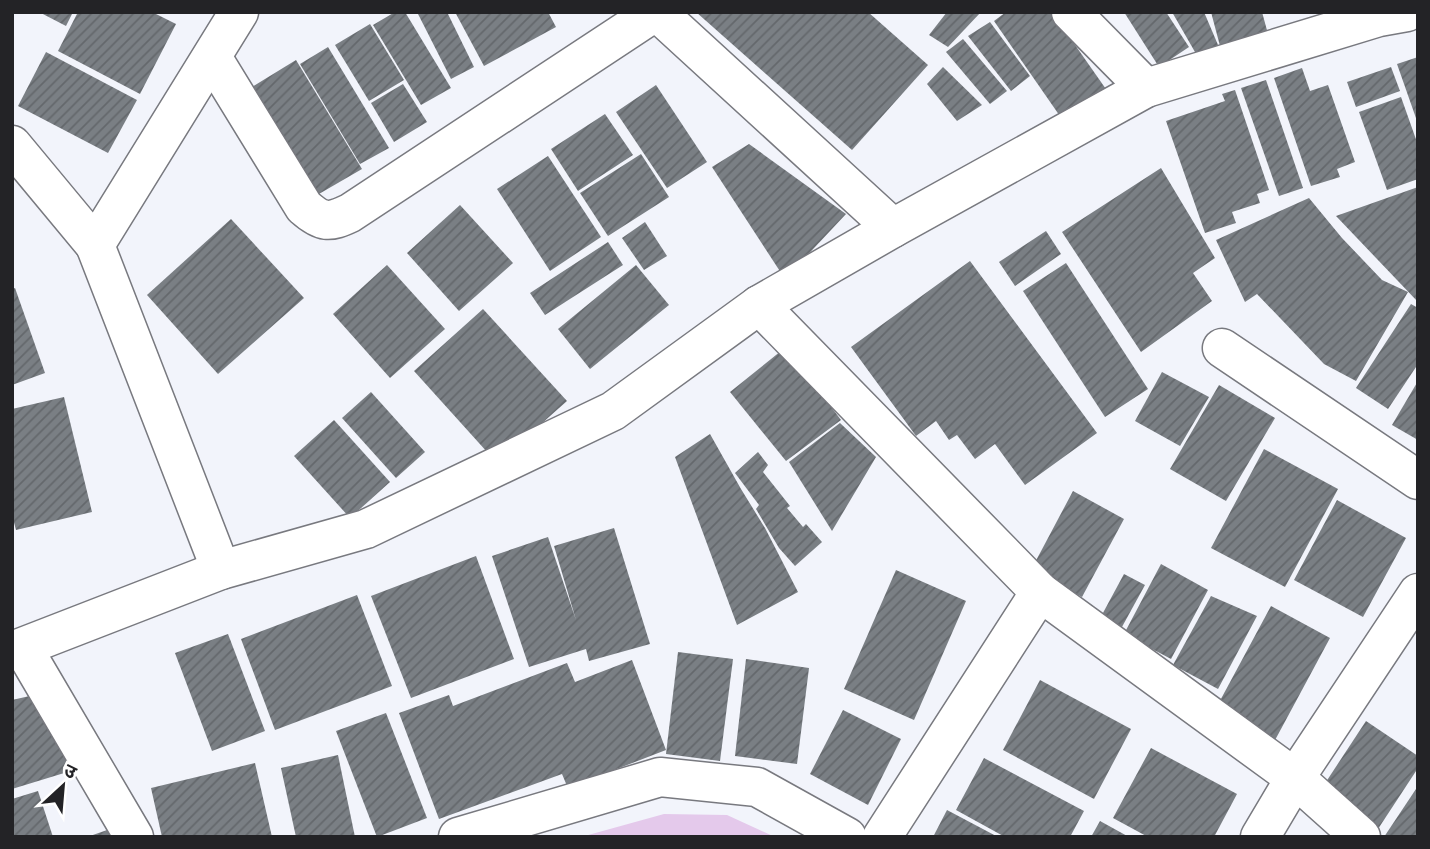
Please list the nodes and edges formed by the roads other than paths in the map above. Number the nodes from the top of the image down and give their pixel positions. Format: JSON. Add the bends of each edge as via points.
{"nodes":[{"id":1,"x":239,"y":12,"type":"edge"},
{"id":2,"x":656,"y":12,"type":"edge"},
{"id":3,"x":1071,"y":12,"type":"edge"},
{"id":4,"x":1407,"y":12,"type":"edge"},
{"id":5,"x":212,"y":57,"type":"junction"},
{"id":6,"x":1146,"y":88,"type":"junction"},
{"id":7,"x":12,"y":145,"type":"edge"},
{"id":8,"x":893,"y":228,"type":"junction"},
{"id":9,"x":95,"y":245,"type":"junction"},
{"id":10,"x":759,"y":305,"type":"junction"},
{"id":11,"x":1222,"y":348,"type":"dead end"},
{"id":12,"x":1418,"y":480,"type":"edge"},
{"id":13,"x":221,"y":569,"type":"junction"},
{"id":14,"x":1040,"y":592,"type":"junction"},
{"id":15,"x":1418,"y":593,"type":"edge"},
{"id":16,"x":18,"y":650,"type":"edge"},
{"id":17,"x":1295,"y":778,"type":"junction"},
{"id":18,"x":134,"y":837,"type":"edge"},
{"id":19,"x":458,"y":837,"type":"edge"},
{"id":20,"x":847,"y":837,"type":"edge"},
{"id":21,"x":882,"y":837,"type":"edge"},
{"id":22,"x":1260,"y":837,"type":"edge"},
{"id":23,"x":1361,"y":837,"type":"edge"}],
"edges":[{"from":1,"to":5,"type":"street"},
{"from":2,"to":5,"type":"street","via":[[350,213],[331,221],[315,217],[304,207]]},
{"from":2,"to":8,"type":"street"},
{"from":3,"to":6,"type":"street"},
{"from":4,"to":6,"type":"street"},
{"from":5,"to":9,"type":"street"},
{"from":6,"to":8,"type":"street"},
{"from":7,"to":9,"type":"street"},
{"from":8,"to":10,"type":"street"},
{"from":9,"to":13,"type":"street"},
{"from":10,"to":13,"type":"street","via":[[613,411],[366,529]]},
{"from":10,"to":14,"type":"street"},
{"from":11,"to":12,"type":"street"},
{"from":13,"to":16,"type":"street"},
{"from":14,"to":17,"type":"street"},
{"from":14,"to":21,"type":"street"},
{"from":15,"to":17,"type":"street"},
{"from":16,"to":18,"type":"street"},
{"from":17,"to":22,"type":"street"},
{"from":17,"to":23,"type":"street"},
{"from":19,"to":20,"type":"street","via":[[660,777],[757,788]]}]}
